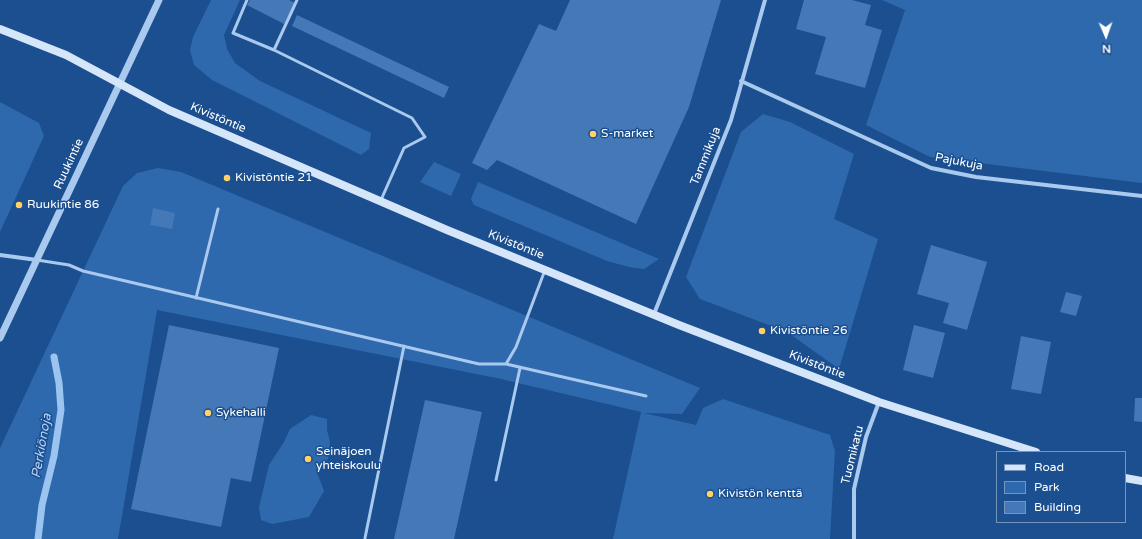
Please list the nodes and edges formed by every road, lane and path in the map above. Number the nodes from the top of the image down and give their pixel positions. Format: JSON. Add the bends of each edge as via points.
{"nodes":[{"id":1,"x":159,"y":0,"type":"edge"},
{"id":2,"x":247,"y":0,"type":"edge"},
{"id":3,"x":297,"y":0,"type":"edge"},
{"id":4,"x":765,"y":0,"type":"edge"},
{"id":5,"x":0,"y":29,"type":"edge"},
{"id":6,"x":274,"y":50,"type":"junction"},
{"id":7,"x":741,"y":81,"type":"junction"},
{"id":8,"x":120,"y":83,"type":"junction"},
{"id":9,"x":1142,"y":196,"type":"edge"},
{"id":10,"x":380,"y":201,"type":"junction"},
{"id":11,"x":218,"y":209,"type":"dead end"},
{"id":12,"x":0,"y":255,"type":"edge"},
{"id":13,"x":37,"y":260,"type":"junction"},
{"id":14,"x":545,"y":270,"type":"junction"},
{"id":15,"x":196,"y":298,"type":"junction"},
{"id":16,"x":654,"y":314,"type":"junction"},
{"id":17,"x":0,"y":338,"type":"edge"},
{"id":18,"x":404,"y":346,"type":"junction"},
{"id":19,"x":506,"y":364,"type":"junction"},
{"id":20,"x":520,"y":368,"type":"junction"},
{"id":21,"x":646,"y":396,"type":"dead end"},
{"id":22,"x":879,"y":402,"type":"junction"},
{"id":23,"x":1033,"y":451,"type":"edge"},
{"id":24,"x":1126,"y":478,"type":"edge"},
{"id":25,"x":496,"y":480,"type":"dead end"},
{"id":26,"x":1142,"y":481,"type":"edge"},
{"id":27,"x":365,"y":538,"type":"dead end"},
{"id":28,"x":854,"y":539,"type":"edge"}],
"edges":[{"from":1,"to":8,"type":"street","name":"Ruukintie"},
{"from":2,"to":6,"type":"lane","via":[[233,32]]},
{"from":3,"to":6,"type":"lane"},
{"from":4,"to":7,"type":"street","name":"Tammikuja"},
{"from":5,"to":8,"type":"main road","name":"Kivistöntie","via":[[66,55]]},
{"from":6,"to":10,"type":"lane","via":[[412,118],[425,137],[404,148]]},
{"from":7,"to":9,"type":"street","name":"Pajukuja","via":[[931,168],[976,177]]},
{"from":7,"to":16,"type":"street","name":"Tammikuja","via":[[731,120]]},
{"from":8,"to":10,"type":"main road","name":"Kivistöntie","via":[[169,110]]},
{"from":8,"to":13,"type":"street","name":"Ruukintie"},
{"from":10,"to":14,"type":"main road","name":"Kivistöntie"},
{"from":11,"to":15,"type":"lane"},
{"from":12,"to":13,"type":"street"},
{"from":13,"to":15,"type":"lane","via":[[69,265],[83,271]]},
{"from":13,"to":17,"type":"street","name":"Ruukintie"},
{"from":14,"to":16,"type":"main road","name":"Kivistöntie"},
{"from":14,"to":19,"type":"lane","via":[[516,347]]},
{"from":15,"to":18,"type":"lane"},
{"from":16,"to":22,"type":"main road","name":"Kivistöntie"},
{"from":18,"to":19,"type":"lane","via":[[479,364]]},
{"from":18,"to":27,"type":"lane"},
{"from":19,"to":20,"type":"lane"},
{"from":20,"to":21,"type":"lane"},
{"from":20,"to":25,"type":"lane"},
{"from":22,"to":23,"type":"main road","name":"Kivistöntie"},
{"from":22,"to":28,"type":"street","name":"Tuomikatu","via":[[866,437],[854,489]]},
{"from":24,"to":26,"type":"main road"}]}
